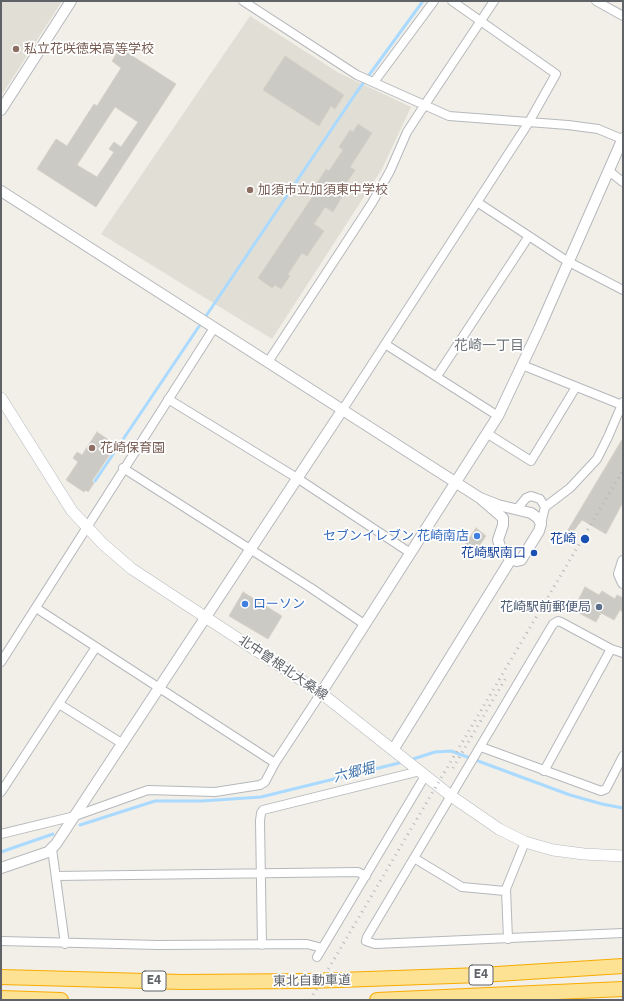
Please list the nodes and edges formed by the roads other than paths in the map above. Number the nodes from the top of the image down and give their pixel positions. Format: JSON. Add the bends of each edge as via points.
{"nodes":[{"id":1,"x":71,"y":1,"type":"edge"},
{"id":2,"x":243,"y":1,"type":"edge"},
{"id":3,"x":434,"y":1,"type":"edge"},
{"id":4,"x":452,"y":1,"type":"edge"},
{"id":5,"x":494,"y":1,"type":"edge"},
{"id":6,"x":596,"y":1,"type":"edge"},
{"id":7,"x":623,"y":16,"type":"edge"},
{"id":8,"x":480,"y":22,"type":"junction"},
{"id":9,"x":374,"y":82,"type":"junction"},
{"id":10,"x":424,"y":105,"type":"junction"},
{"id":11,"x":1,"y":110,"type":"edge"},
{"id":12,"x":529,"y":122,"type":"junction"},
{"id":13,"x":623,"y":139,"type":"edge"},
{"id":14,"x":609,"y":171,"type":"junction"},
{"id":15,"x":623,"y":182,"type":"edge"},
{"id":16,"x":1,"y":191,"type":"edge"},
{"id":17,"x":477,"y":202,"type":"junction"},
{"id":18,"x":529,"y":236,"type":"junction"},
{"id":19,"x":567,"y":262,"type":"junction"},
{"id":20,"x":623,"y":290,"type":"edge"},
{"id":21,"x":214,"y":328,"type":"junction"},
{"id":22,"x":385,"y":344,"type":"junction"},
{"id":23,"x":268,"y":362,"type":"junction"},
{"id":24,"x":522,"y":365,"type":"junction"},
{"id":25,"x":437,"y":376,"type":"junction"},
{"id":26,"x":576,"y":387,"type":"junction"},
{"id":27,"x":1,"y":398,"type":"edge"},
{"id":28,"x":168,"y":399,"type":"junction"},
{"id":29,"x":622,"y":404,"type":"edge"},
{"id":30,"x":343,"y":410,"type":"junction"},
{"id":31,"x":498,"y":416,"type":"junction"},
{"id":32,"x":488,"y":434,"type":"junction"},
{"id":33,"x":123,"y":468,"type":"junction"},
{"id":34,"x":297,"y":478,"type":"junction"},
{"id":35,"x":456,"y":483,"type":"junction"},
{"id":36,"x":480,"y":498,"type":"junction"},
{"id":37,"x":545,"y":507,"type":"junction"},
{"id":38,"x":518,"y":509,"type":"junction"},
{"id":39,"x":541,"y":524,"type":"junction"},
{"id":40,"x":86,"y":526,"type":"junction"},
{"id":41,"x":250,"y":550,"type":"junction"},
{"id":42,"x":409,"y":552,"type":"junction"},
{"id":43,"x":512,"y":559,"type":"junction"},
{"id":44,"x":623,"y":561,"type":"edge"},
{"id":45,"x":623,"y":583,"type":"edge"},
{"id":46,"x":36,"y":608,"type":"junction"},
{"id":47,"x":205,"y":617,"type":"junction"},
{"id":48,"x":364,"y":624,"type":"junction"},
{"id":49,"x":96,"y":647,"type":"junction"},
{"id":50,"x":611,"y":649,"type":"junction"},
{"id":51,"x":623,"y":653,"type":"edge"},
{"id":52,"x":1,"y":662,"type":"edge"},
{"id":53,"x":159,"y":688,"type":"junction"},
{"id":54,"x":321,"y":693,"type":"junction"},
{"id":55,"x":59,"y":704,"type":"junction"},
{"id":56,"x":123,"y":744,"type":"junction"},
{"id":57,"x":479,"y":750,"type":"junction"},
{"id":58,"x":396,"y":753,"type":"junction"},
{"id":59,"x":623,"y":756,"type":"edge"},
{"id":60,"x":274,"y":763,"type":"junction"},
{"id":61,"x":420,"y":771,"type":"junction"},
{"id":62,"x":544,"y":771,"type":"junction"},
{"id":63,"x":1,"y":792,"type":"edge"},
{"id":64,"x":451,"y":796,"type":"junction"},
{"id":65,"x":75,"y":816,"type":"junction"},
{"id":66,"x":1,"y":834,"type":"edge"},
{"id":67,"x":525,"y":842,"type":"junction"},
{"id":68,"x":52,"y":849,"type":"junction"},
{"id":69,"x":623,"y":856,"type":"edge"},
{"id":70,"x":414,"y":858,"type":"junction"},
{"id":71,"x":1,"y":868,"type":"edge"},
{"id":72,"x":261,"y":872,"type":"junction"},
{"id":73,"x":56,"y":876,"type":"junction"},
{"id":74,"x":366,"y":876,"type":"junction"},
{"id":75,"x":505,"y":891,"type":"junction"},
{"id":76,"x":623,"y":933,"type":"edge"},
{"id":77,"x":508,"y":939,"type":"junction"},
{"id":78,"x":1,"y":941,"type":"edge"},
{"id":79,"x":65,"y":944,"type":"junction"},
{"id":80,"x":262,"y":945,"type":"junction"},
{"id":81,"x":322,"y":948,"type":"junction"},
{"id":82,"x":317,"y":957,"type":"dead end"},
{"id":83,"x":623,"y":966,"type":"edge"},
{"id":84,"x":1,"y":977,"type":"edge"},
{"id":85,"x":623,"y":989,"type":"edge"},
{"id":86,"x":1,"y":998,"type":"edge"},
{"id":87,"x":61,"y":1000,"type":"edge"},
{"id":88,"x":378,"y":1000,"type":"edge"}],
"edges":[{"from":1,"to":11,"type":"street"},
{"from":2,"to":9,"type":"street","via":[[357,75]]},
{"from":3,"to":9,"type":"street"},
{"from":4,"to":8,"type":"street"},
{"from":5,"to":8,"type":"street"},
{"from":6,"to":7,"type":"street"},
{"from":8,"to":10,"type":"street"},
{"from":8,"to":12,"type":"street","via":[[556,74]]},
{"from":9,"to":10,"type":"street"},
{"from":10,"to":12,"type":"street","via":[[449,116]]},
{"from":10,"to":23,"type":"street","via":[[407,132],[375,198]]},
{"from":12,"to":13,"type":"street","via":[[598,129]]},
{"from":12,"to":17,"type":"street"},
{"from":13,"to":14,"type":"street"},
{"from":14,"to":15,"type":"street"},
{"from":14,"to":19,"type":"street"},
{"from":16,"to":21,"type":"street"},
{"from":17,"to":18,"type":"street"},
{"from":17,"to":22,"type":"street"},
{"from":18,"to":19,"type":"street"},
{"from":18,"to":25,"type":"street"},
{"from":19,"to":20,"type":"street"},
{"from":19,"to":24,"type":"street"},
{"from":21,"to":23,"type":"street"},
{"from":21,"to":28,"type":"street"},
{"from":22,"to":25,"type":"street"},
{"from":22,"to":30,"type":"street"},
{"from":23,"to":30,"type":"street"},
{"from":24,"to":26,"type":"street"},
{"from":24,"to":31,"type":"street"},
{"from":25,"to":31,"type":"street"},
{"from":26,"to":29,"type":"street"},
{"from":26,"to":32,"type":"street","via":[[531,461]]},
{"from":27,"to":40,"type":"main road","name":"北中曽根北大桑線","via":[[72,511]]},
{"from":28,"to":33,"type":"street"},
{"from":28,"to":34,"type":"street"},
{"from":29,"to":37,"type":"street","via":[[597,459],[570,488]]},
{"from":30,"to":34,"type":"street"},
{"from":30,"to":35,"type":"street"},
{"from":31,"to":32,"type":"street"},
{"from":32,"to":35,"type":"street"},
{"from":33,"to":40,"type":"street"},
{"from":33,"to":41,"type":"street"},
{"from":34,"to":41,"type":"street"},
{"from":34,"to":42,"type":"street"},
{"from":35,"to":36,"type":"street"},
{"from":35,"to":42,"type":"street"},
{"from":36,"to":38,"type":"street"},
{"from":36,"to":43,"type":"street","via":[[503,518],[499,545]]},
{"from":37,"to":38,"type":"street","via":[[540,499],[531,496],[524,499]]},
{"from":37,"to":39,"type":"street"},
{"from":38,"to":39,"type":"street","via":[[531,513]]},
{"from":39,"to":43,"type":"street","via":[[522,560]]},
{"from":40,"to":46,"type":"street"},
{"from":40,"to":47,"type":"main road","name":"北中曽根北大桑線","via":[[132,569]]},
{"from":41,"to":47,"type":"street"},
{"from":41,"to":48,"type":"street"},
{"from":42,"to":48,"type":"street"},
{"from":43,"to":58,"type":"street"},
{"from":44,"to":45,"type":"street","via":[[618,574]]},
{"from":46,"to":49,"type":"street"},
{"from":46,"to":52,"type":"street"},
{"from":47,"to":53,"type":"street"},
{"from":47,"to":54,"type":"main road","name":"北中曽根北大桑線"},
{"from":48,"to":54,"type":"street"},
{"from":49,"to":53,"type":"street"},
{"from":49,"to":55,"type":"street"},
{"from":50,"to":51,"type":"street"},
{"from":50,"to":57,"type":"street","via":[[561,622],[555,622]]},
{"from":50,"to":62,"type":"street"},
{"from":53,"to":56,"type":"street"},
{"from":53,"to":60,"type":"street"},
{"from":54,"to":58,"type":"main road","name":"北中曽根北大桑線"},
{"from":54,"to":60,"type":"street"},
{"from":55,"to":56,"type":"street"},
{"from":55,"to":63,"type":"street"},
{"from":56,"to":65,"type":"street"},
{"from":57,"to":62,"type":"street"},
{"from":57,"to":64,"type":"street"},
{"from":58,"to":61,"type":"main road","name":"北中曽根北大桑線"},
{"from":59,"to":62,"type":"street","via":[[606,789],[601,792]]},
{"from":60,"to":65,"type":"street","via":[[265,782],[260,785],[215,792],[148,790]]},
{"from":61,"to":64,"type":"main road","name":"北中曽根北大桑線"},
{"from":61,"to":72,"type":"street","via":[[269,808],[261,813]]},
{"from":61,"to":74,"type":"street"},
{"from":64,"to":67,"type":"main road","name":"北中曽根北大桑線","via":[[483,820]]},
{"from":64,"to":70,"type":"street"},
{"from":65,"to":66,"type":"street"},
{"from":65,"to":68,"type":"street"},
{"from":67,"to":69,"type":"main road","name":"北中曽根北大桑線","via":[[566,852]]},
{"from":67,"to":75,"type":"street"},
{"from":68,"to":71,"type":"street"},
{"from":68,"to":73,"type":"street"},
{"from":70,"to":75,"type":"street","via":[[462,887]]},
{"from":70,"to":77,"type":"street","via":[[366,941],[375,944]]},
{"from":72,"to":73,"type":"street"},
{"from":72,"to":74,"type":"street","via":[[358,872]]},
{"from":72,"to":80,"type":"street"},
{"from":73,"to":79,"type":"street"},
{"from":74,"to":81,"type":"street"},
{"from":75,"to":77,"type":"street"},
{"from":76,"to":77,"type":"street"},
{"from":78,"to":79,"type":"street"},
{"from":79,"to":80,"type":"street"},
{"from":80,"to":81,"type":"street","via":[[307,944]]},
{"from":81,"to":82,"type":"street"},
{"from":83,"to":84,"type":"highway","name":"東北自動車道","number":"E4","bridge":true,"via":[[481,975],[307,981],[182,982]]},
{"from":85,"to":88,"type":"highway","number":"E4"},
{"from":86,"to":87,"type":"highway"}]}
